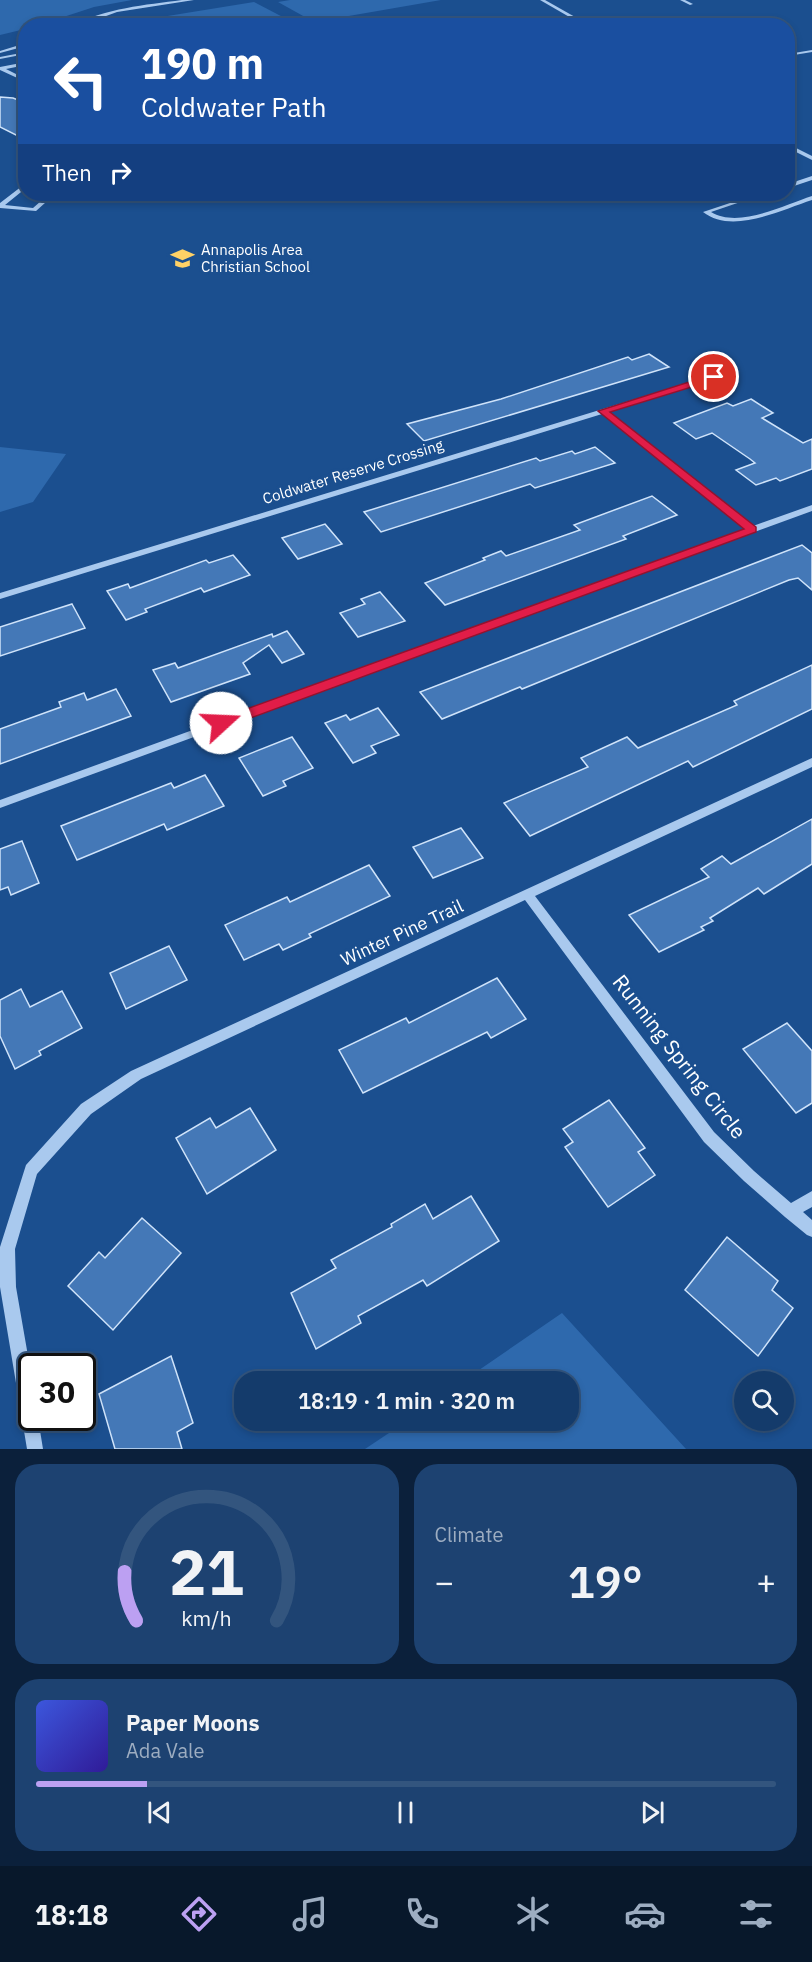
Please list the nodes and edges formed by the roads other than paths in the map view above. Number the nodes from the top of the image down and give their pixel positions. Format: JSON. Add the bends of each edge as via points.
{"nodes":[{"id":1,"x":192,"y":0,"type":"edge"},
{"id":2,"x":542,"y":0,"type":"edge"},
{"id":3,"x":682,"y":0,"type":"edge"},
{"id":4,"x":691,"y":4,"type":"dead end"},
{"id":5,"x":90,"y":18,"type":"edge"},
{"id":6,"x":575,"y":18,"type":"edge"},
{"id":7,"x":18,"y":46,"type":"edge"},
{"id":8,"x":812,"y":51,"type":"edge"},
{"id":9,"x":0,"y":52,"type":"edge"},
{"id":10,"x":18,"y":55,"type":"edge"},
{"id":11,"x":795,"y":55,"type":"edge"},
{"id":12,"x":0,"y":58,"type":"edge"},
{"id":13,"x":18,"y":65,"type":"edge"},
{"id":14,"x":0,"y":68,"type":"edge"},
{"id":15,"x":16,"y":76,"type":"joint"},
{"id":16,"x":8,"y":78,"type":"dead end"},
{"id":17,"x":795,"y":150,"type":"edge"},
{"id":18,"x":812,"y":158,"type":"edge"},
{"id":19,"x":812,"y":178,"type":"edge"},
{"id":20,"x":795,"y":184,"type":"edge"},
{"id":21,"x":18,"y":191,"type":"edge"},
{"id":22,"x":812,"y":198,"type":"edge"},
{"id":23,"x":44,"y":201,"type":"edge"},
{"id":24,"x":740,"y":201,"type":"edge"},
{"id":25,"x":714,"y":377,"type":"dead end"},
{"id":26,"x":603,"y":411,"type":"junction"},
{"id":27,"x":812,"y":508,"type":"edge"},
{"id":28,"x":752,"y":530,"type":"junction"},
{"id":29,"x":0,"y":596,"type":"edge"},
{"id":30,"x":812,"y":762,"type":"edge"},
{"id":31,"x":0,"y":804,"type":"edge"},
{"id":32,"x":528,"y":895,"type":"junction"},
{"id":33,"x":812,"y":1198,"type":"edge"},
{"id":34,"x":790,"y":1212,"type":"junction"},
{"id":35,"x":812,"y":1230,"type":"edge"},
{"id":36,"x":35,"y":1449,"type":"edge"}],
"edges":[{"from":1,"to":5,"type":"street"},
{"from":2,"to":6,"type":"street"},
{"from":3,"to":4,"type":"street"},
{"from":7,"to":9,"type":"street"},
{"from":8,"to":11,"type":"street"},
{"from":10,"to":12,"type":"street"},
{"from":13,"to":14,"type":"street"},
{"from":14,"to":15,"type":"street"},
{"from":15,"to":16,"type":"street"},
{"from":17,"to":18,"type":"street"},
{"from":19,"to":20,"type":"street"},
{"from":21,"to":23,"type":"street","via":[[0,206],[34,210]]},
{"from":22,"to":24,"type":"street","via":[[737,221],[721,220],[706,212]]},
{"from":25,"to":26,"type":"street","name":"Coldwater Reserve Crossing"},
{"from":26,"to":28,"type":"street"},
{"from":26,"to":29,"type":"street","name":"Coldwater Reserve Crossing"},
{"from":27,"to":28,"type":"street"},
{"from":28,"to":31,"type":"street"},
{"from":30,"to":32,"type":"street","name":"Winter Pine Trail"},
{"from":32,"to":34,"type":"street","name":"Running Spring Circle","via":[[709,1137]]},
{"from":32,"to":36,"type":"street","name":"Winter Pine Trail","via":[[136,1075],[86,1109],[31,1170],[7,1250],[8,1287]]},
{"from":33,"to":34,"type":"street"},
{"from":34,"to":35,"type":"street","name":"Running Spring Circle"}]}
